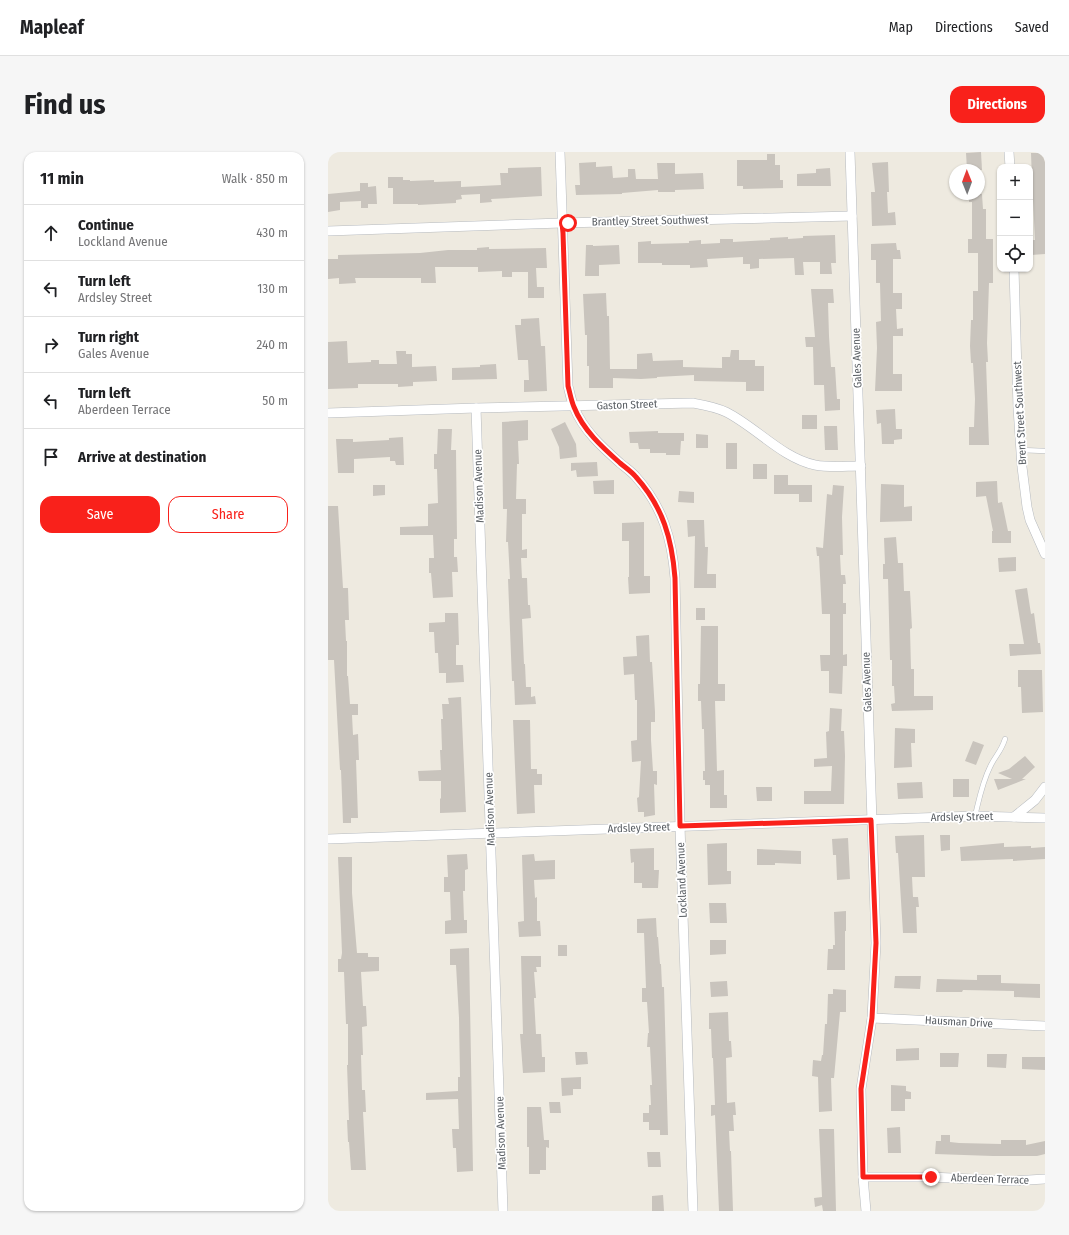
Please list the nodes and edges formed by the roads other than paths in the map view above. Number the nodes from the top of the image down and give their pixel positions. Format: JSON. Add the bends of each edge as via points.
{"nodes":[{"id":1,"x":560,"y":152,"type":"edge"},
{"id":2,"x":850,"y":152,"type":"edge"},
{"id":3,"x":1009,"y":152,"type":"edge"},
{"id":4,"x":1010,"y":164,"type":"edge"},
{"id":5,"x":852,"y":216,"type":"junction"},
{"id":6,"x":562,"y":223,"type":"junction"},
{"id":7,"x":328,"y":231,"type":"edge"},
{"id":8,"x":1014,"y":272,"type":"edge"},
{"id":9,"x":574,"y":407,"type":"junction"},
{"id":10,"x":476,"y":408,"type":"junction"},
{"id":11,"x":328,"y":414,"type":"edge"},
{"id":12,"x":1021,"y":450,"type":"junction"},
{"id":13,"x":1045,"y":450,"type":"edge"},
{"id":14,"x":861,"y":466,"type":"junction"},
{"id":15,"x":1045,"y":554,"type":"edge"},
{"id":16,"x":1005,"y":739,"type":"dead end"},
{"id":17,"x":1045,"y":787,"type":"edge"},
{"id":18,"x":975,"y":816,"type":"junction"},
{"id":19,"x":1014,"y":817,"type":"junction"},
{"id":20,"x":1045,"y":818,"type":"edge"},
{"id":21,"x":871,"y":820,"type":"junction"},
{"id":22,"x":680,"y":826,"type":"junction"},
{"id":23,"x":491,"y":833,"type":"junction"},
{"id":24,"x":328,"y":839,"type":"edge"},
{"id":25,"x":872,"y":1018,"type":"junction"},
{"id":26,"x":1045,"y":1026,"type":"edge"},
{"id":27,"x":863,"y":1177,"type":"junction"},
{"id":28,"x":1045,"y":1179,"type":"edge"},
{"id":29,"x":503,"y":1211,"type":"edge"},
{"id":30,"x":693,"y":1211,"type":"edge"},
{"id":31,"x":866,"y":1211,"type":"edge"}],
"edges":[{"from":1,"to":6,"type":"street","name":"Lockland Avenue"},
{"from":2,"to":5,"type":"street","name":"Gales Avenue"},
{"from":3,"to":4,"type":"street"},
{"from":5,"to":6,"type":"street","name":"Brantley Street Southwest"},
{"from":5,"to":14,"type":"street","name":"Gales Avenue"},
{"from":6,"to":7,"type":"street","name":"Brantley Street Southwest"},
{"from":6,"to":9,"type":"street","name":"Lockland Avenue","via":[[568,386]]},
{"from":8,"to":12,"type":"street","name":"Brent Street Southwest"},
{"from":9,"to":10,"type":"street","name":"Gaston Street"},
{"from":9,"to":14,"type":"street","name":"Gaston Street","via":[[693,403],[724,411],[773,444],[814,465]]},
{"from":9,"to":22,"type":"street","name":"Lockland Avenue","via":[[594,438],[636,477],[652,498],[668,531],[675,578]]},
{"from":10,"to":11,"type":"street","name":"Gaston Street"},
{"from":10,"to":23,"type":"street","name":"Madison Avenue"},
{"from":12,"to":13,"type":"lane"},
{"from":12,"to":15,"type":"street","name":"Brent Street Southwest","via":[[1027,507]]},
{"from":14,"to":21,"type":"street","name":"Gales Avenue"},
{"from":16,"to":18,"type":"lane","via":[[1002,749],[986,775]]},
{"from":17,"to":19,"type":"street","via":[[1035,800]]},
{"from":18,"to":19,"type":"street","name":"Ardsley Street"},
{"from":18,"to":21,"type":"street","name":"Ardsley Street"},
{"from":19,"to":20,"type":"street","name":"Ardsley Street"},
{"from":21,"to":22,"type":"street","name":"Ardsley Street"},
{"from":21,"to":25,"type":"street","name":"Gales Avenue","via":[[876,943]]},
{"from":22,"to":23,"type":"street","name":"Ardsley Street"},
{"from":22,"to":30,"type":"street","name":"Lockland Avenue"},
{"from":23,"to":24,"type":"street","name":"Ardsley Street"},
{"from":23,"to":29,"type":"street","name":"Madison Avenue"},
{"from":25,"to":26,"type":"street","name":"Hausman Drive"},
{"from":25,"to":27,"type":"street","name":"Gales Avenue","via":[[861,1089]]},
{"from":27,"to":28,"type":"street","name":"Aberdeen Terrace","via":[[1013,1181]]},
{"from":27,"to":31,"type":"street","name":"Gales Avenue"}]}
